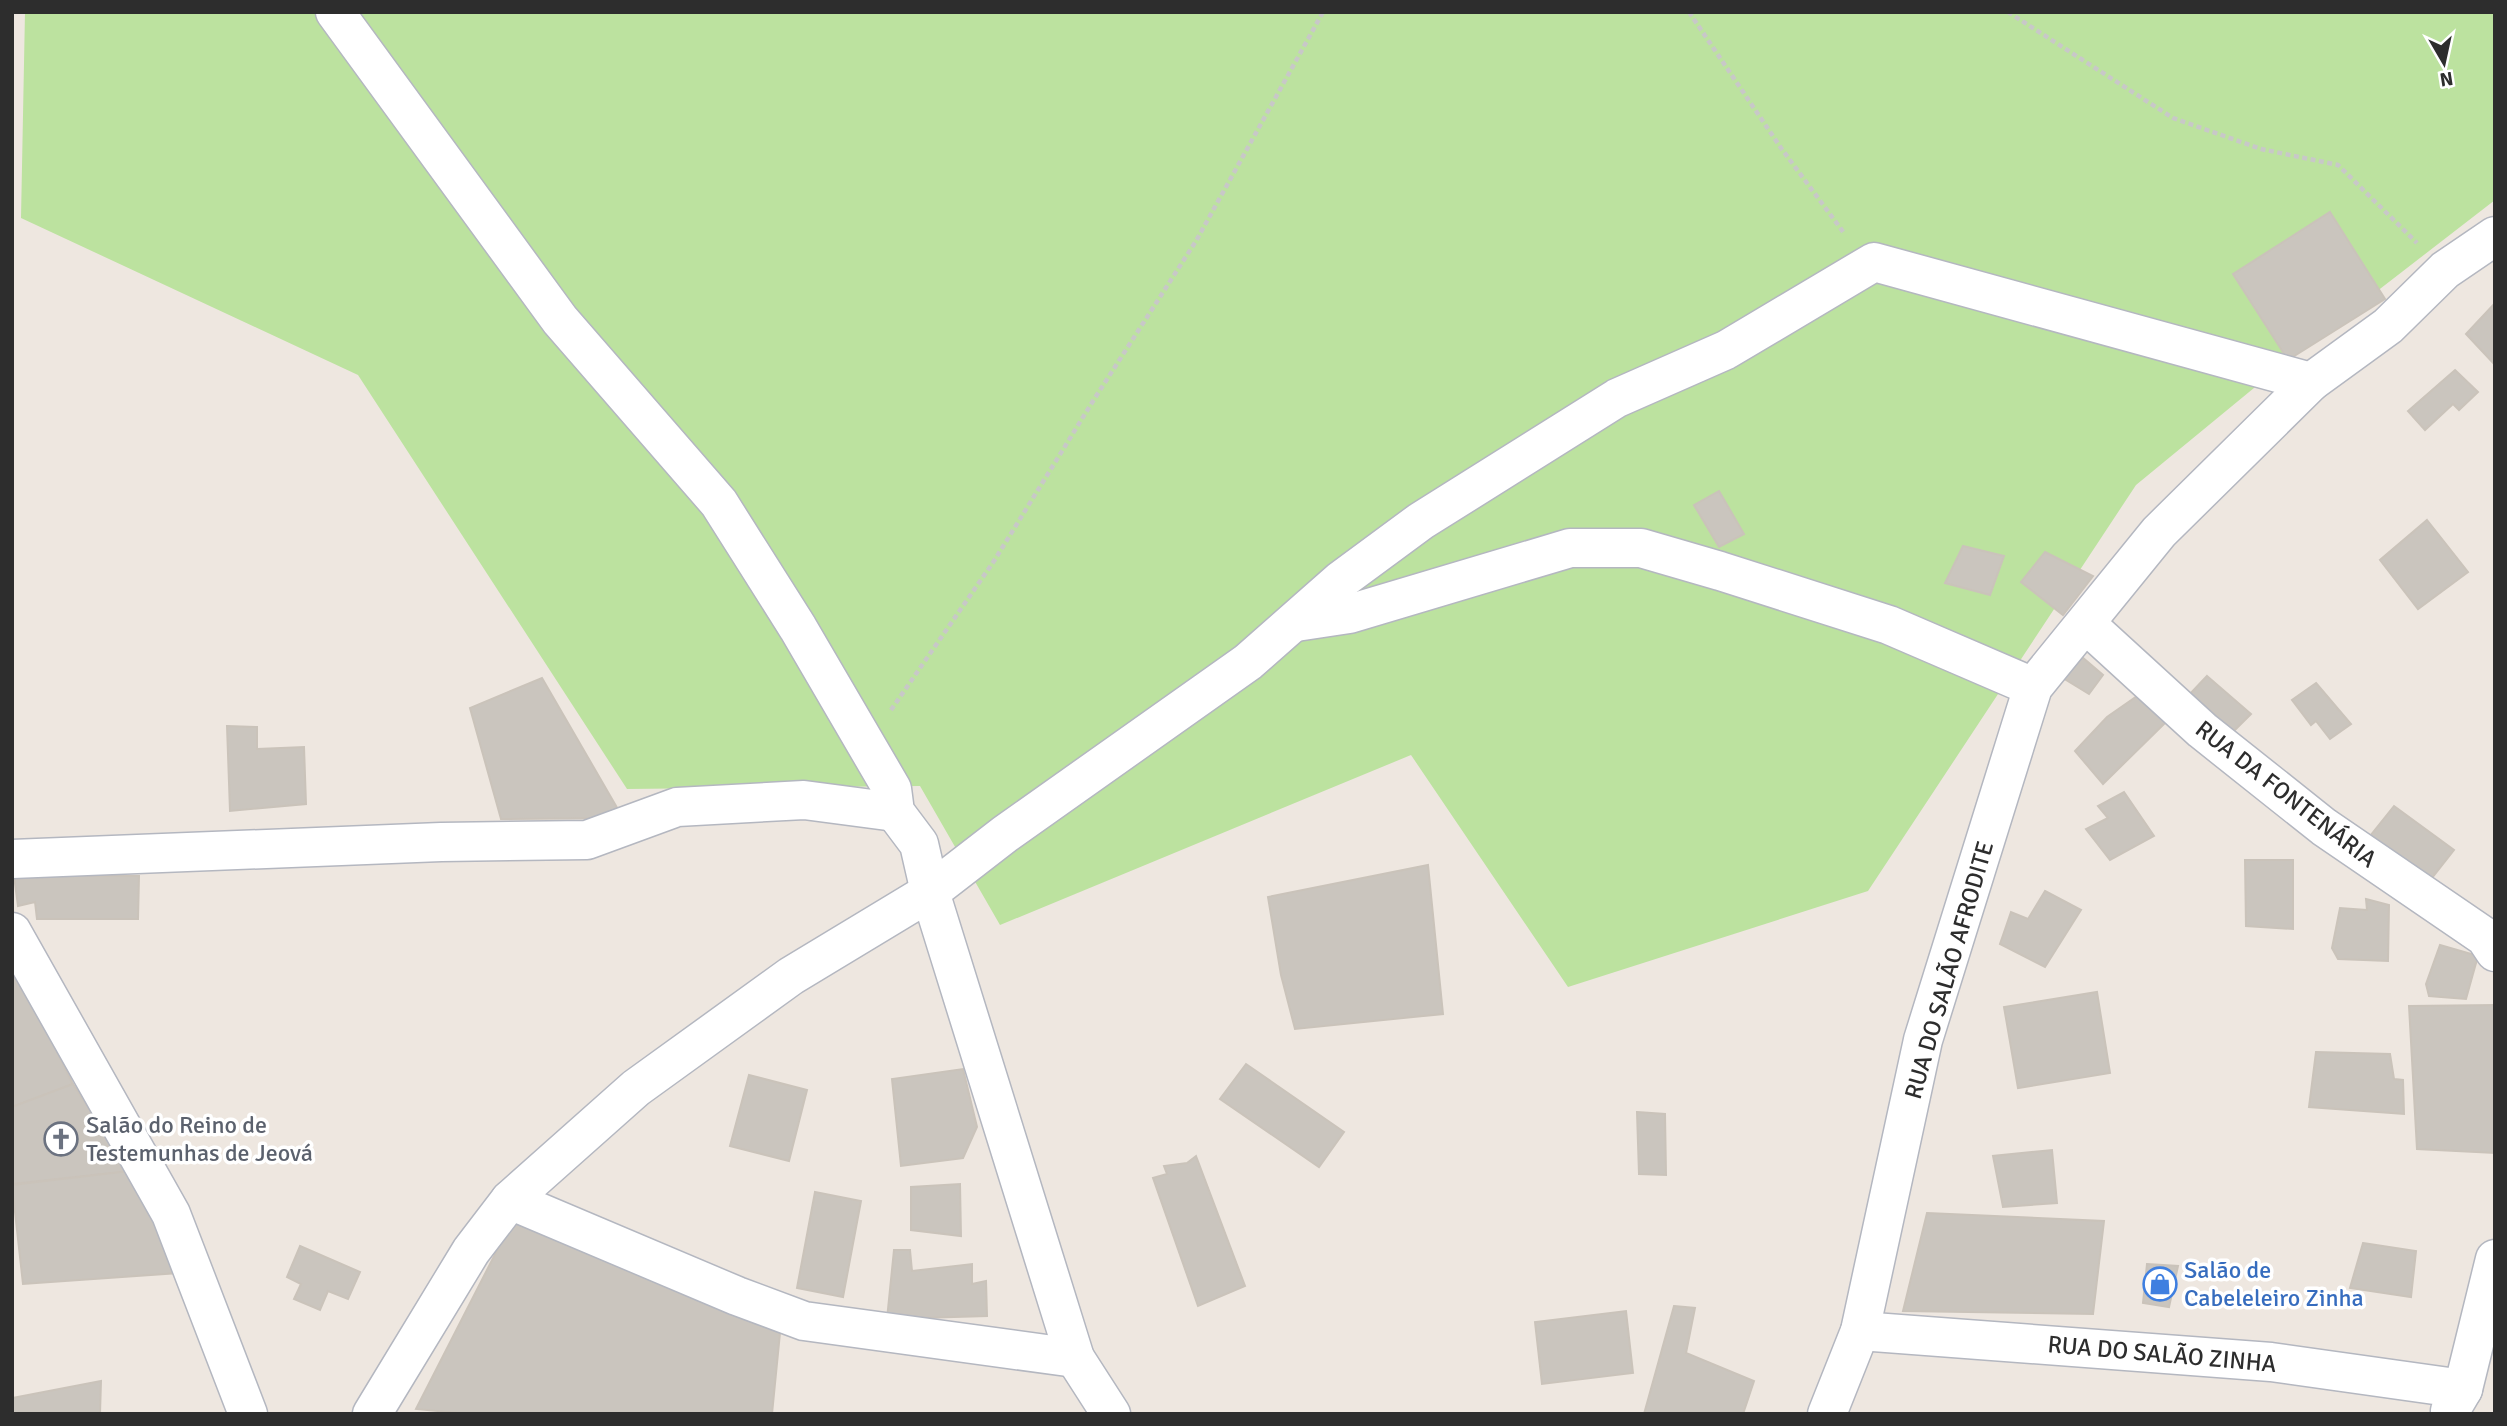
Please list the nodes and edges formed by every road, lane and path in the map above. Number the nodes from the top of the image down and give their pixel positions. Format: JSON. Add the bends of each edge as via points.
{"nodes":[{"id":1,"x":335,"y":12,"type":"edge"},
{"id":2,"x":1323,"y":12,"type":"edge"},
{"id":3,"x":1689,"y":12,"type":"edge"},
{"id":4,"x":2008,"y":12,"type":"edge"},
{"id":5,"x":2495,"y":236,"type":"edge"},
{"id":6,"x":1874,"y":262,"type":"junction"},
{"id":7,"x":2445,"y":270,"type":"junction"},
{"id":8,"x":2311,"y":382,"type":"junction"},
{"id":9,"x":1296,"y":622,"type":"junction"},
{"id":10,"x":2087,"y":624,"type":"junction"},
{"id":11,"x":2033,"y":687,"type":"junction"},
{"id":12,"x":866,"y":745,"type":"junction"},
{"id":13,"x":895,"y":812,"type":"junction"},
{"id":14,"x":12,"y":859,"type":"edge"},
{"id":15,"x":930,"y":892,"type":"junction"},
{"id":16,"x":12,"y":932,"type":"edge"},
{"id":17,"x":2495,"y":952,"type":"edge"},
{"id":18,"x":510,"y":1199,"type":"junction"},
{"id":19,"x":2495,"y":1259,"type":"edge"},
{"id":20,"x":1860,"y":1331,"type":"junction"},
{"id":21,"x":1075,"y":1358,"type":"junction"},
{"id":22,"x":2455,"y":1401,"type":"edge"},
{"id":23,"x":248,"y":1414,"type":"edge"},
{"id":24,"x":372,"y":1414,"type":"edge"},
{"id":25,"x":1111,"y":1414,"type":"edge"},
{"id":26,"x":1827,"y":1414,"type":"edge"}],
"edges":[{"from":1,"to":12,"type":"street","via":[[561,320],[719,503]]},
{"from":2,"to":12,"type":"path","via":[[1196,242],[994,562]]},
{"from":3,"to":6,"type":"path","via":[[1860,255]]},
{"from":4,"to":7,"type":"path","via":[[2173,118],[2261,149],[2338,165]]},
{"from":5,"to":7,"type":"street","name":"RUA DO SALÃO AFRODITE"},
{"from":6,"to":8,"type":"street"},
{"from":6,"to":9,"type":"street","via":[[1726,350],[1617,398],[1520,457],[1387,545]]},
{"from":7,"to":8,"type":"street","name":"RUA DO SALÃO AFRODITE","via":[[2388,326]]},
{"from":8,"to":10,"type":"street","name":"RUA DO SALÃO AFRODITE","via":[[2159,533]]},
{"from":9,"to":11,"type":"street","via":[[1349,614],[1570,548],[1641,548],[1889,625]]},
{"from":9,"to":15,"type":"street","via":[[1248,662]]},
{"from":10,"to":11,"type":"street","name":"RUA DO SALÃO AFRODITE"},
{"from":10,"to":17,"type":"street","name":"RUA DA FONTENÁRIA","via":[[2202,730],[2324,827],[2484,937]]},
{"from":11,"to":20,"type":"street","name":"RUA DO SALÃO AFRODITE","via":[[1923,1040]]},
{"from":12,"to":13,"type":"street","via":[[892,789]]},
{"from":13,"to":14,"type":"street","via":[[804,800],[677,807],[587,840]]},
{"from":13,"to":15,"type":"street","via":[[919,844]]},
{"from":15,"to":18,"type":"street","via":[[791,976],[636,1088]]},
{"from":15,"to":21,"type":"street"},
{"from":16,"to":23,"type":"street","via":[[171,1213]]},
{"from":18,"to":21,"type":"street","via":[[804,1321]]},
{"from":18,"to":24,"type":"street","via":[[471,1251]]},
{"from":19,"to":22,"type":"street"},
{"from":20,"to":22,"type":"street","name":"RUA DO SALÃO ZINHA","via":[[2272,1362]]},
{"from":20,"to":26,"type":"street","name":"RUA DO SALÃO AFRODITE"},
{"from":21,"to":25,"type":"street"}]}
